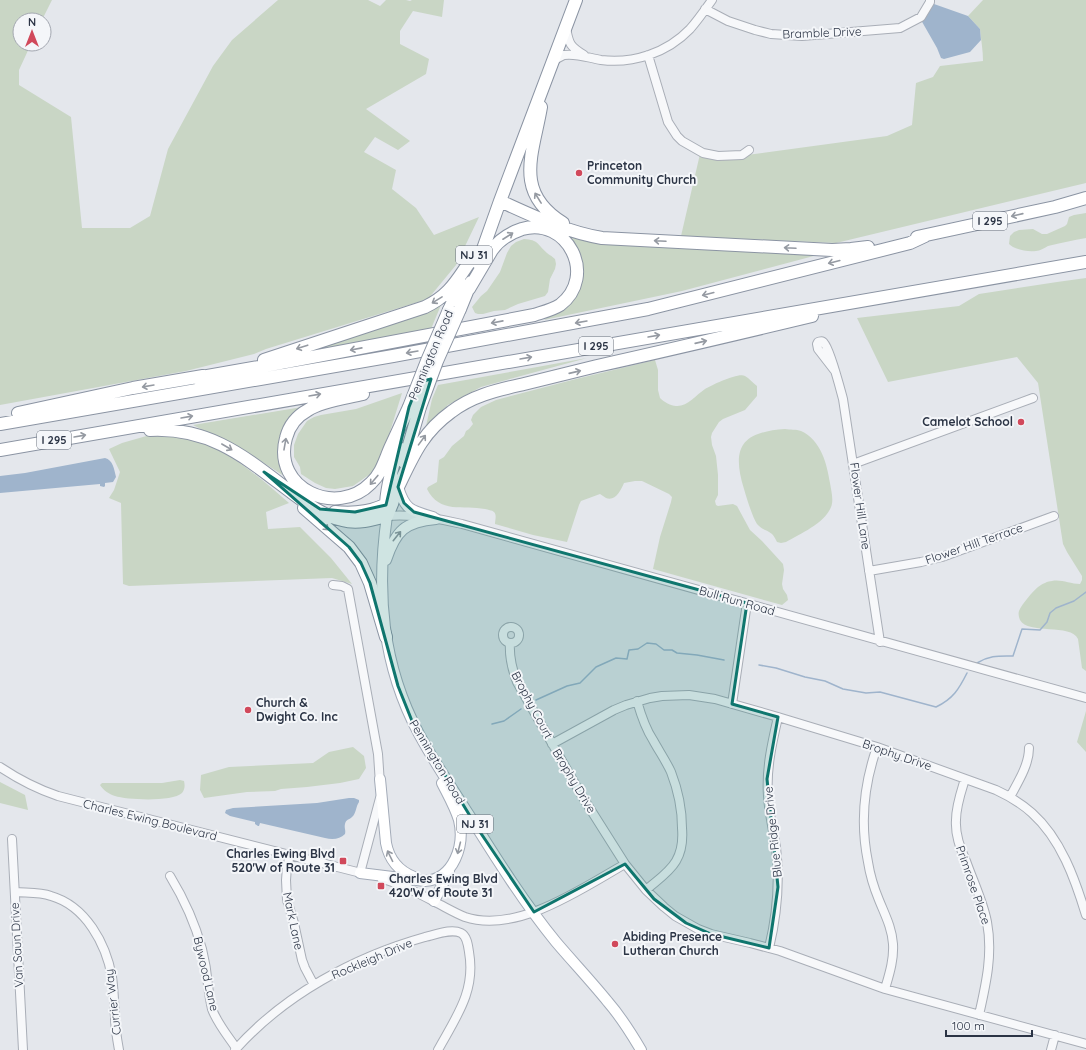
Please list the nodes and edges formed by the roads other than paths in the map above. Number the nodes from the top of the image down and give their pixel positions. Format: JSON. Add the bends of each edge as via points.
{"nodes":[{"id":1,"x":576,"y":0,"type":"edge"},
{"id":2,"x":712,"y":0,"type":"edge"},
{"id":3,"x":930,"y":0,"type":"edge"},
{"id":4,"x":705,"y":9,"type":"junction"},
{"id":5,"x":566,"y":28,"type":"junction"},
{"id":6,"x":648,"y":55,"type":"junction"},
{"id":7,"x":588,"y":57,"type":"junction"},
{"id":8,"x":553,"y":61,"type":"junction"},
{"id":9,"x":546,"y":79,"type":"junction"},
{"id":10,"x":749,"y":150,"type":"dead end"},
{"id":11,"x":1086,"y":198,"type":"edge"},
{"id":12,"x":500,"y":201,"type":"junction"},
{"id":13,"x":591,"y":236,"type":"junction"},
{"id":14,"x":925,"y":236,"type":"junction"},
{"id":15,"x":471,"y":260,"type":"junction"},
{"id":16,"x":1086,"y":262,"type":"edge"},
{"id":17,"x":998,"y":276,"type":"junction"},
{"id":18,"x":469,"y":289,"type":"junction"},
{"id":19,"x":455,"y":309,"type":"junction"},
{"id":20,"x":499,"y":363,"type":"junction"},
{"id":21,"x":835,"y":371,"type":"dead end"},
{"id":22,"x":196,"y":378,"type":"junction"},
{"id":23,"x":1033,"y":398,"type":"dead end"},
{"id":24,"x":414,"y":407,"type":"junction"},
{"id":25,"x":0,"y":417,"type":"edge"},
{"id":26,"x":0,"y":424,"type":"edge"},
{"id":27,"x":107,"y":431,"type":"junction"},
{"id":28,"x":0,"y":450,"type":"edge"},
{"id":29,"x":854,"y":464,"type":"junction"},
{"id":30,"x":264,"y":472,"type":"junction"},
{"id":31,"x":391,"y":501,"type":"junction"},
{"id":32,"x":1054,"y":516,"type":"dead end"},
{"id":33,"x":436,"y":519,"type":"junction"},
{"id":34,"x":869,"y":571,"type":"junction"},
{"id":35,"x":382,"y":572,"type":"junction"},
{"id":36,"x":333,"y":585,"type":"dead end"},
{"id":37,"x":747,"y":604,"type":"junction"},
{"id":38,"x":386,"y":638,"type":"junction"},
{"id":39,"x":880,"y":642,"type":"junction"},
{"id":40,"x":510,"y":643,"type":"dead end"},
{"id":41,"x":1086,"y":698,"type":"edge"},
{"id":42,"x":637,"y":701,"type":"junction"},
{"id":43,"x":732,"y":704,"type":"junction"},
{"id":44,"x":778,"y":717,"type":"junction"},
{"id":45,"x":419,"y":734,"type":"junction"},
{"id":46,"x":552,"y":744,"type":"junction"},
{"id":47,"x":877,"y":747,"type":"junction"},
{"id":48,"x":1029,"y":748,"type":"dead end"},
{"id":49,"x":0,"y":767,"type":"edge"},
{"id":50,"x":380,"y":779,"type":"junction"},
{"id":51,"x":965,"y":779,"type":"junction"},
{"id":52,"x":1010,"y":797,"type":"junction"},
{"id":53,"x":12,"y":839,"type":"dead end"},
{"id":54,"x":290,"y":855,"type":"junction"},
{"id":55,"x":625,"y":864,"type":"junction"},
{"id":56,"x":450,"y":869,"type":"junction"},
{"id":57,"x":360,"y":873,"type":"junction"},
{"id":58,"x":170,"y":876,"type":"dead end"},
{"id":59,"x":646,"y":890,"type":"junction"},
{"id":60,"x":15,"y":892,"type":"junction"},
{"id":61,"x":434,"y":901,"type":"junction"},
{"id":62,"x":534,"y":912,"type":"junction"},
{"id":63,"x":1086,"y":915,"type":"edge"},
{"id":64,"x":769,"y":948,"type":"junction"},
{"id":65,"x":314,"y":985,"type":"junction"},
{"id":66,"x":885,"y":989,"type":"junction"},
{"id":67,"x":979,"y":1015,"type":"junction"},
{"id":68,"x":1055,"y":1035,"type":"junction"},
{"id":69,"x":1086,"y":1044,"type":"edge"},
{"id":70,"x":236,"y":1049,"type":"edge"},
{"id":71,"x":23,"y":1050,"type":"edge"},
{"id":72,"x":119,"y":1050,"type":"edge"},
{"id":73,"x":438,"y":1050,"type":"edge"},
{"id":74,"x":641,"y":1050,"type":"edge"},
{"id":75,"x":1051,"y":1050,"type":"edge"}],
"edges":[{"from":1,"to":5,"type":"highway","name":"Pennington Road","number":"NJ 31"},
{"from":2,"to":4,"type":"street"},
{"from":3,"to":4,"type":"street","name":"Bramble Drive","via":[[921,17],[900,28],[808,36],[755,30],[728,21]]},
{"from":4,"to":6,"type":"street","via":[[680,38]]},
{"from":5,"to":7,"type":"street","via":[[569,43]]},
{"from":5,"to":8,"type":"highway","name":"Pennington Road","number":"NJ 31"},
{"from":6,"to":7,"type":"street","via":[[636,59],[611,61]]},
{"from":6,"to":10,"type":"street","via":[[668,122],[676,136],[706,154],[742,155]]},
{"from":7,"to":8,"type":"street","via":[[572,54]]},
{"from":8,"to":9,"type":"highway","name":"Pennington Road","number":"NJ 31"},
{"from":9,"to":12,"type":"highway","name":"Pennington Road","number":"NJ 31"},
{"from":13,"to":9,"type":"highway","one_way":true,"via":[[568,227],[551,214],[537,198],[531,184],[530,166]]},
{"from":11,"to":14,"type":"highway","number":"I 295","one_way":true},
{"from":12,"to":13,"type":"highway","via":[[559,227]]},
{"from":12,"to":15,"type":"highway","name":"Pennington Road","number":"NJ 31"},
{"from":12,"to":18,"type":"highway","name":"Pennington Road","number":"NJ 31"},
{"from":14,"to":13,"type":"highway","one_way":true,"via":[[844,250]]},
{"from":14,"to":26,"type":"highway","number":"I 295","one_way":true,"via":[[903,245],[648,309]]},
{"from":15,"to":19,"type":"highway","name":"Pennington Road","number":"NJ 31"},
{"from":15,"to":22,"type":"highway","one_way":true,"via":[[450,291],[425,307],[275,356]]},
{"from":16,"to":17,"type":"highway","number":"I 295"},
{"from":20,"to":17,"type":"highway","number":"I 295","one_way":true},
{"from":31,"to":17,"type":"highway","one_way":true,"via":[[414,452],[430,430],[460,406],[484,394],[823,314]]},
{"from":18,"to":19,"type":"highway","name":"Pennington Road","number":"NJ 31"},
{"from":18,"to":22,"type":"highway","one_way":true,"via":[[494,248],[504,238],[517,231],[532,227],[556,233],[575,256],[577,266],[572,291],[563,302],[548,311]]},
{"from":19,"to":24,"type":"highway","name":"Pennington Road","number":"NJ 31","bridge":true,"via":[[437,361]]},
{"from":24,"to":20,"type":"highway","one_way":true,"via":[[381,471],[371,484],[361,491],[345,498],[325,498],[308,492],[292,477],[284,457],[286,439],[296,420],[311,408]]},
{"from":27,"to":20,"type":"highway","number":"I 295","one_way":true},
{"from":21,"to":29,"type":"street","name":"Flower Hill Lane","via":[[843,399]]},
{"from":22,"to":25,"type":"highway","one_way":true,"via":[[133,388]]},
{"from":23,"to":29,"type":"street"},
{"from":24,"to":31,"type":"highway","name":"Pennington Road","number":"NJ 31","via":[[406,454]]},
{"from":24,"to":31,"type":"highway","name":"Pennington Road","number":"NJ 31","via":[[392,469]]},
{"from":28,"to":27,"type":"highway","number":"I 295","one_way":true},
{"from":27,"to":30,"type":"highway","one_way":true,"via":[[165,430],[192,433],[227,447]]},
{"from":29,"to":34,"type":"street","name":"Flower Hill Lane"},
{"from":30,"to":31,"type":"highway","via":[[313,507],[346,521],[370,520]]},
{"from":30,"to":38,"type":"highway","one_way":true,"via":[[357,557],[370,583]]},
{"from":31,"to":33,"type":"main road","via":[[404,503],[414,512]]},
{"from":31,"to":33,"type":"street","name":"Bull Run Road","via":[[407,515]]},
{"from":31,"to":35,"type":"main road","name":"Pennington Road","number":"NJ 31","via":[[384,536]]},
{"from":32,"to":34,"type":"street","name":"Flower Hill Terrace","via":[[940,558]]},
{"from":35,"to":33,"type":"main road","one_way":true,"via":[[392,543],[401,532],[415,522]]},
{"from":33,"to":37,"type":"street","name":"Bull Run Road"},
{"from":34,"to":39,"type":"street","name":"Flower Hill Lane"},
{"from":35,"to":38,"type":"main road","name":"Pennington Road","number":"NJ 31","via":[[381,590]]},
{"from":36,"to":50,"type":"street","via":[[348,589],[378,754]]},
{"from":37,"to":39,"type":"street","name":"Bull Run Road"},
{"from":37,"to":43,"type":"street"},
{"from":38,"to":45,"type":"main road","name":"Pennington Road","number":"NJ 31","via":[[398,686]]},
{"from":39,"to":41,"type":"street","name":"Bull Run Road"},
{"from":40,"to":46,"type":"street","name":"Brophy Court","via":[[513,673]]},
{"from":42,"to":43,"type":"street","name":"Brophy Drive","via":[[662,696],[689,695]]},
{"from":42,"to":46,"type":"street","name":"Brophy Drive","via":[[614,710]]},
{"from":42,"to":59,"type":"street","via":[[646,728],[671,772],[680,802],[682,820],[682,844],[678,858]]},
{"from":43,"to":44,"type":"street","name":"Brophy Drive"},
{"from":44,"to":47,"type":"street","name":"Brophy Drive"},
{"from":44,"to":64,"type":"street","name":"Blue Ridge Drive","via":[[767,779],[769,811],[776,847],[778,887]]},
{"from":45,"to":56,"type":"main road","one_way":true,"via":[[461,830],[457,856]]},
{"from":45,"to":62,"type":"main road","name":"Pennington Road","number":"NJ 31"},
{"from":46,"to":55,"type":"street","name":"Brophy Drive"},
{"from":47,"to":51,"type":"street","name":"Brophy Drive"},
{"from":47,"to":66,"type":"street","via":[[866,789],[864,828],[872,881],[888,922],[893,944],[892,964]]},
{"from":48,"to":52,"type":"street","via":[[1026,764]]},
{"from":49,"to":54,"type":"street","name":"Charles Ewing Boulevard","via":[[28,784],[58,796]]},
{"from":56,"to":50,"type":"main road","one_way":true,"via":[[434,877],[418,878],[402,871],[393,861],[386,846]]},
{"from":50,"to":57,"type":"street","via":[[379,804]]},
{"from":51,"to":52,"type":"street","name":"Brophy Drive"},
{"from":51,"to":67,"type":"street","name":"Primrose Place","via":[[956,811],[956,833],[983,907],[990,947],[988,975]]},
{"from":52,"to":63,"type":"street","name":"Brophy Drive","via":[[1032,813],[1058,845]]},
{"from":53,"to":60,"type":"street","name":"Van Saun Drive"},
{"from":54,"to":57,"type":"street","name":"Charles Ewing Boulevard"},
{"from":54,"to":65,"type":"street","name":"Mark Lane","via":[[286,880],[287,900],[302,960]]},
{"from":55,"to":59,"type":"street","name":"Brophy Drive"},
{"from":55,"to":62,"type":"street","via":[[550,906]]},
{"from":56,"to":57,"type":"main road","via":[[438,878],[425,881]]},
{"from":56,"to":61,"type":"main road"},
{"from":57,"to":61,"type":"street","name":"Charles Ewing Boulevard","via":[[391,881]]},
{"from":58,"to":70,"type":"street","name":"Bywood Lane","via":[[182,895],[197,932],[206,967],[212,1009]]},
{"from":59,"to":64,"type":"street","name":"Brophy Drive","via":[[675,916],[698,929]]},
{"from":60,"to":71,"type":"street","name":"Van Saun Drive"},
{"from":60,"to":72,"type":"street","name":"Currier Way","via":[[41,894],[60,899],[76,909],[92,927],[104,951],[112,978]]},
{"from":61,"to":62,"type":"street","name":"Charles Ewing Boulevard","via":[[460,915],[480,920],[500,921]]},
{"from":62,"to":74,"type":"main road","name":"Pennington Road","number":"NJ 31","via":[[555,941],[612,1007]]},
{"from":64,"to":66,"type":"street","name":"Brophy Drive"},
{"from":65,"to":70,"type":"street","name":"Rockleigh Drive","via":[[261,1024]]},
{"from":65,"to":73,"type":"street","name":"Rockleigh Drive","via":[[358,962],[415,940],[447,932],[461,933],[466,939],[470,955],[469,984],[462,1006]]},
{"from":66,"to":67,"type":"street","name":"Brophy Drive"},
{"from":67,"to":68,"type":"street","name":"Brophy Drive"},
{"from":68,"to":69,"type":"street","name":"Brophy Drive"},
{"from":68,"to":75,"type":"street"}]}
